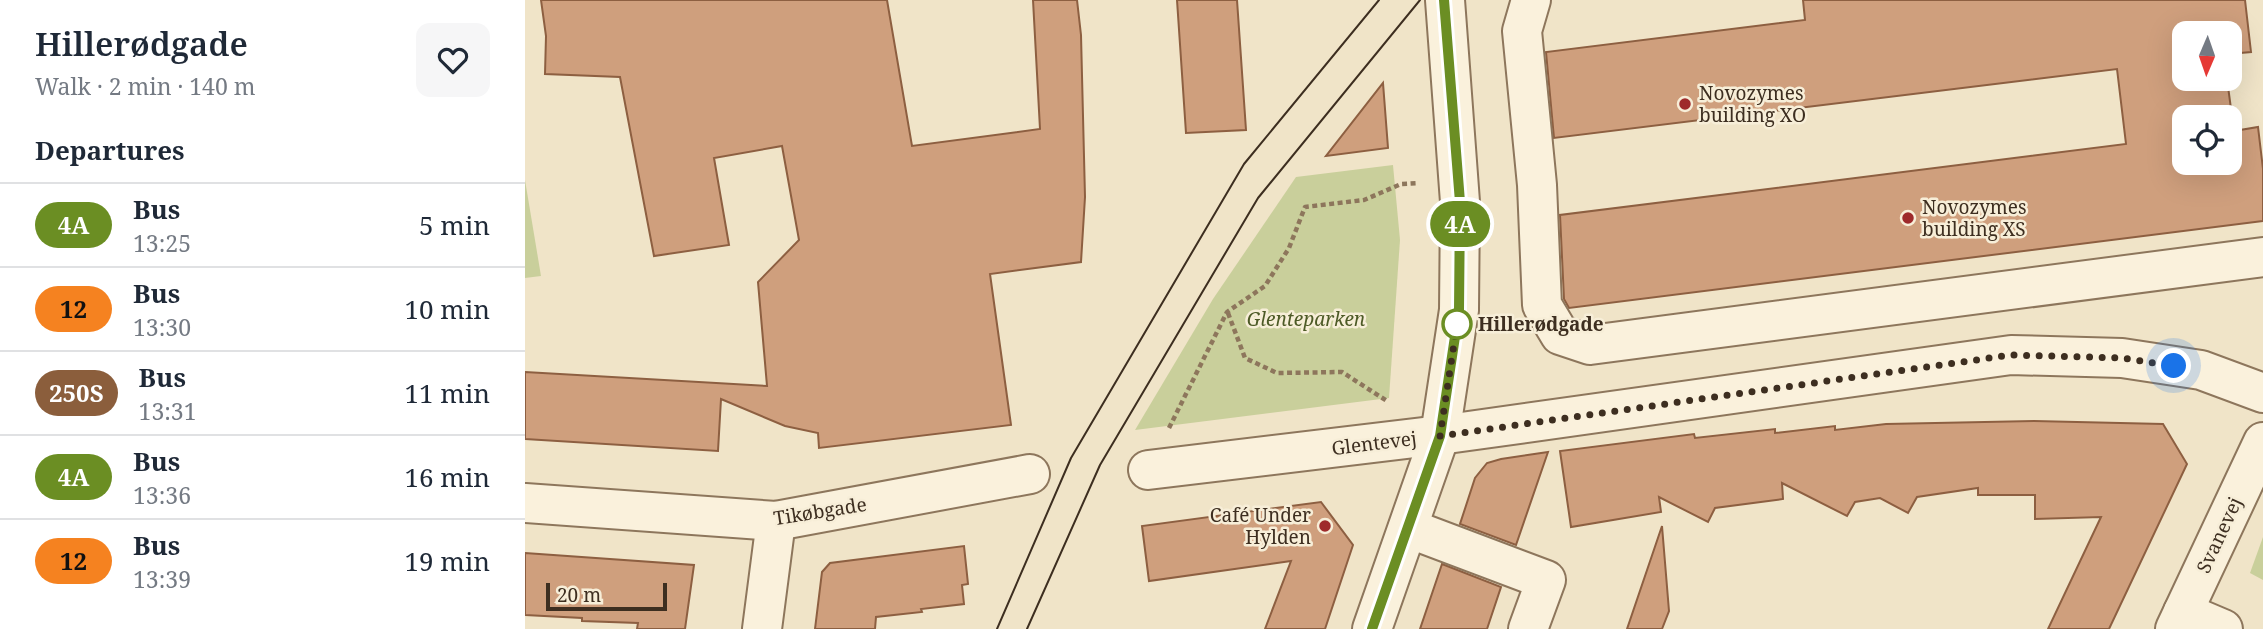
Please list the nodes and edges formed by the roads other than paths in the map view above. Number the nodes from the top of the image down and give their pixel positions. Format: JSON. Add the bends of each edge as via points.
{"nodes":[{"id":1,"x":1444,"y":0,"type":"edge"},
{"id":2,"x":1531,"y":0,"type":"edge"},
{"id":3,"x":2263,"y":257,"type":"edge"},
{"id":4,"x":2263,"y":393,"type":"edge"},
{"id":5,"x":1440,"y":436,"type":"junction"},
{"id":6,"x":2263,"y":442,"type":"edge"},
{"id":7,"x":1148,"y":470,"type":"road end"},
{"id":8,"x":1030,"y":474,"type":"dead end"},
{"id":9,"x":525,"y":503,"type":"edge"},
{"id":10,"x":776,"y":521,"type":"junction"},
{"id":11,"x":1408,"y":528,"type":"junction"},
{"id":12,"x":2179,"y":620,"type":"edge"},
{"id":13,"x":762,"y":629,"type":"edge"},
{"id":14,"x":1372,"y":629,"type":"edge"},
{"id":15,"x":1528,"y":629,"type":"edge"},
{"id":16,"x":2223,"y":629,"type":"edge"}],
"edges":[{"from":1,"to":5,"type":"street","via":[[1459,180],[1459,310]]},
{"from":2,"to":3,"type":"street","via":[[1522,31],[1537,185],[1542,305],[1560,335],[1590,345]]},
{"from":4,"to":5,"type":"street","name":"Glentevej","via":[[2201,370],[2122,358],[2011,355]]},
{"from":5,"to":7,"type":"street","name":"Glentevej"},
{"from":5,"to":11,"type":"street"},
{"from":6,"to":12,"type":"street","name":"Svanevej"},
{"from":8,"to":10,"type":"street","name":"Tikøbgade"},
{"from":9,"to":10,"type":"street","name":"Tikøbgade"},
{"from":10,"to":13,"type":"street"},
{"from":11,"to":14,"type":"street"},
{"from":11,"to":15,"type":"street","via":[[1546,580]]},
{"from":12,"to":16,"type":"street"}]}
